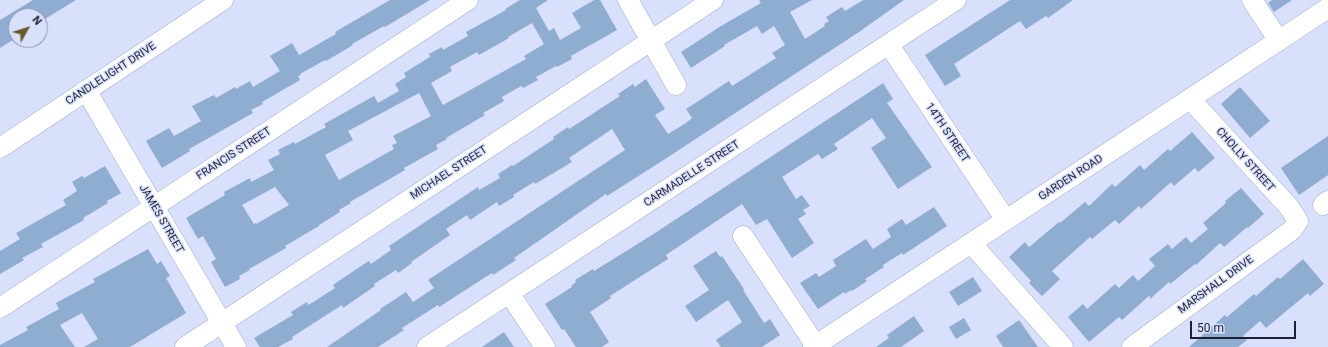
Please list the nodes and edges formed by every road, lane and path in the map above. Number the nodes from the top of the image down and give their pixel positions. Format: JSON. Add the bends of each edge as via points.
{"nodes":[{"id":1,"x":223,"y":0,"type":"edge"},
{"id":2,"x":468,"y":0,"type":"edge"},
{"id":3,"x":628,"y":0,"type":"edge"},
{"id":4,"x":713,"y":0,"type":"edge"},
{"id":5,"x":956,"y":0,"type":"edge"},
{"id":6,"x":1252,"y":0,"type":"edge"},
{"id":7,"x":1328,"y":8,"type":"edge"},
{"id":8,"x":651,"y":40,"type":"junction"},
{"id":9,"x":1279,"y":40,"type":"junction"},
{"id":10,"x":889,"y":45,"type":"junction"},
{"id":11,"x":676,"y":85,"type":"dead end"},
{"id":12,"x":86,"y":90,"type":"junction"},
{"id":13,"x":1190,"y":99,"type":"junction"},
{"id":14,"x":0,"y":148,"type":"edge"},
{"id":15,"x":154,"y":207,"type":"junction"},
{"id":16,"x":1006,"y":220,"type":"junction"},
{"id":17,"x":1298,"y":221,"type":"joint"},
{"id":18,"x":743,"y":236,"type":"dead end"},
{"id":19,"x":971,"y":243,"type":"junction"},
{"id":20,"x":510,"y":293,"type":"junction"},
{"id":21,"x":0,"y":308,"type":"edge"},
{"id":22,"x":221,"y":323,"type":"junction"},
{"id":23,"x":815,"y":346,"type":"edge"},
{"id":24,"x":184,"y":347,"type":"edge"},
{"id":25,"x":236,"y":347,"type":"edge"},
{"id":26,"x":427,"y":347,"type":"edge"},
{"id":27,"x":546,"y":347,"type":"edge"},
{"id":28,"x":1063,"y":347,"type":"edge"},
{"id":29,"x":1132,"y":347,"type":"edge"}],
"edges":[{"from":1,"to":12,"type":"street","name":"CANDLELIGHT DRIVE"},
{"from":2,"to":15,"type":"street","name":"FRANCIS STREET"},
{"from":3,"to":8,"type":"street"},
{"from":4,"to":8,"type":"street","name":"MICHAEL STREET"},
{"from":5,"to":10,"type":"street","name":"CARMADELLE STREET"},
{"from":6,"to":9,"type":"street"},
{"from":7,"to":9,"type":"street","name":"GARDEN ROAD"},
{"from":8,"to":11,"type":"street"},
{"from":8,"to":22,"type":"street","name":"MICHAEL STREET"},
{"from":9,"to":13,"type":"street","name":"GARDEN ROAD"},
{"from":10,"to":16,"type":"street","name":"14TH STREET"},
{"from":10,"to":20,"type":"street","name":"CARMADELLE STREET"},
{"from":12,"to":14,"type":"street","name":"CANDLELIGHT DRIVE"},
{"from":12,"to":15,"type":"street","name":"JAMES STREET"},
{"from":13,"to":16,"type":"street","name":"GARDEN ROAD"},
{"from":13,"to":17,"type":"street","name":"CHOLLY STREET","via":[[1289,207]]},
{"from":15,"to":21,"type":"street","name":"FRANCIS STREET"},
{"from":15,"to":22,"type":"street","name":"JAMES STREET"},
{"from":16,"to":19,"type":"street","name":"GARDEN ROAD"},
{"from":17,"to":29,"type":"street","name":"MARSHALL DRIVE","via":[[1292,230]]},
{"from":18,"to":23,"type":"street"},
{"from":19,"to":23,"type":"street","name":"GARDEN ROAD"},
{"from":19,"to":28,"type":"street"},
{"from":20,"to":26,"type":"street","name":"CARMADELLE STREET"},
{"from":20,"to":27,"type":"street"},
{"from":22,"to":24,"type":"street","name":"MICHAEL STREET"},
{"from":22,"to":25,"type":"street","name":"JAMES STREET"}]}
